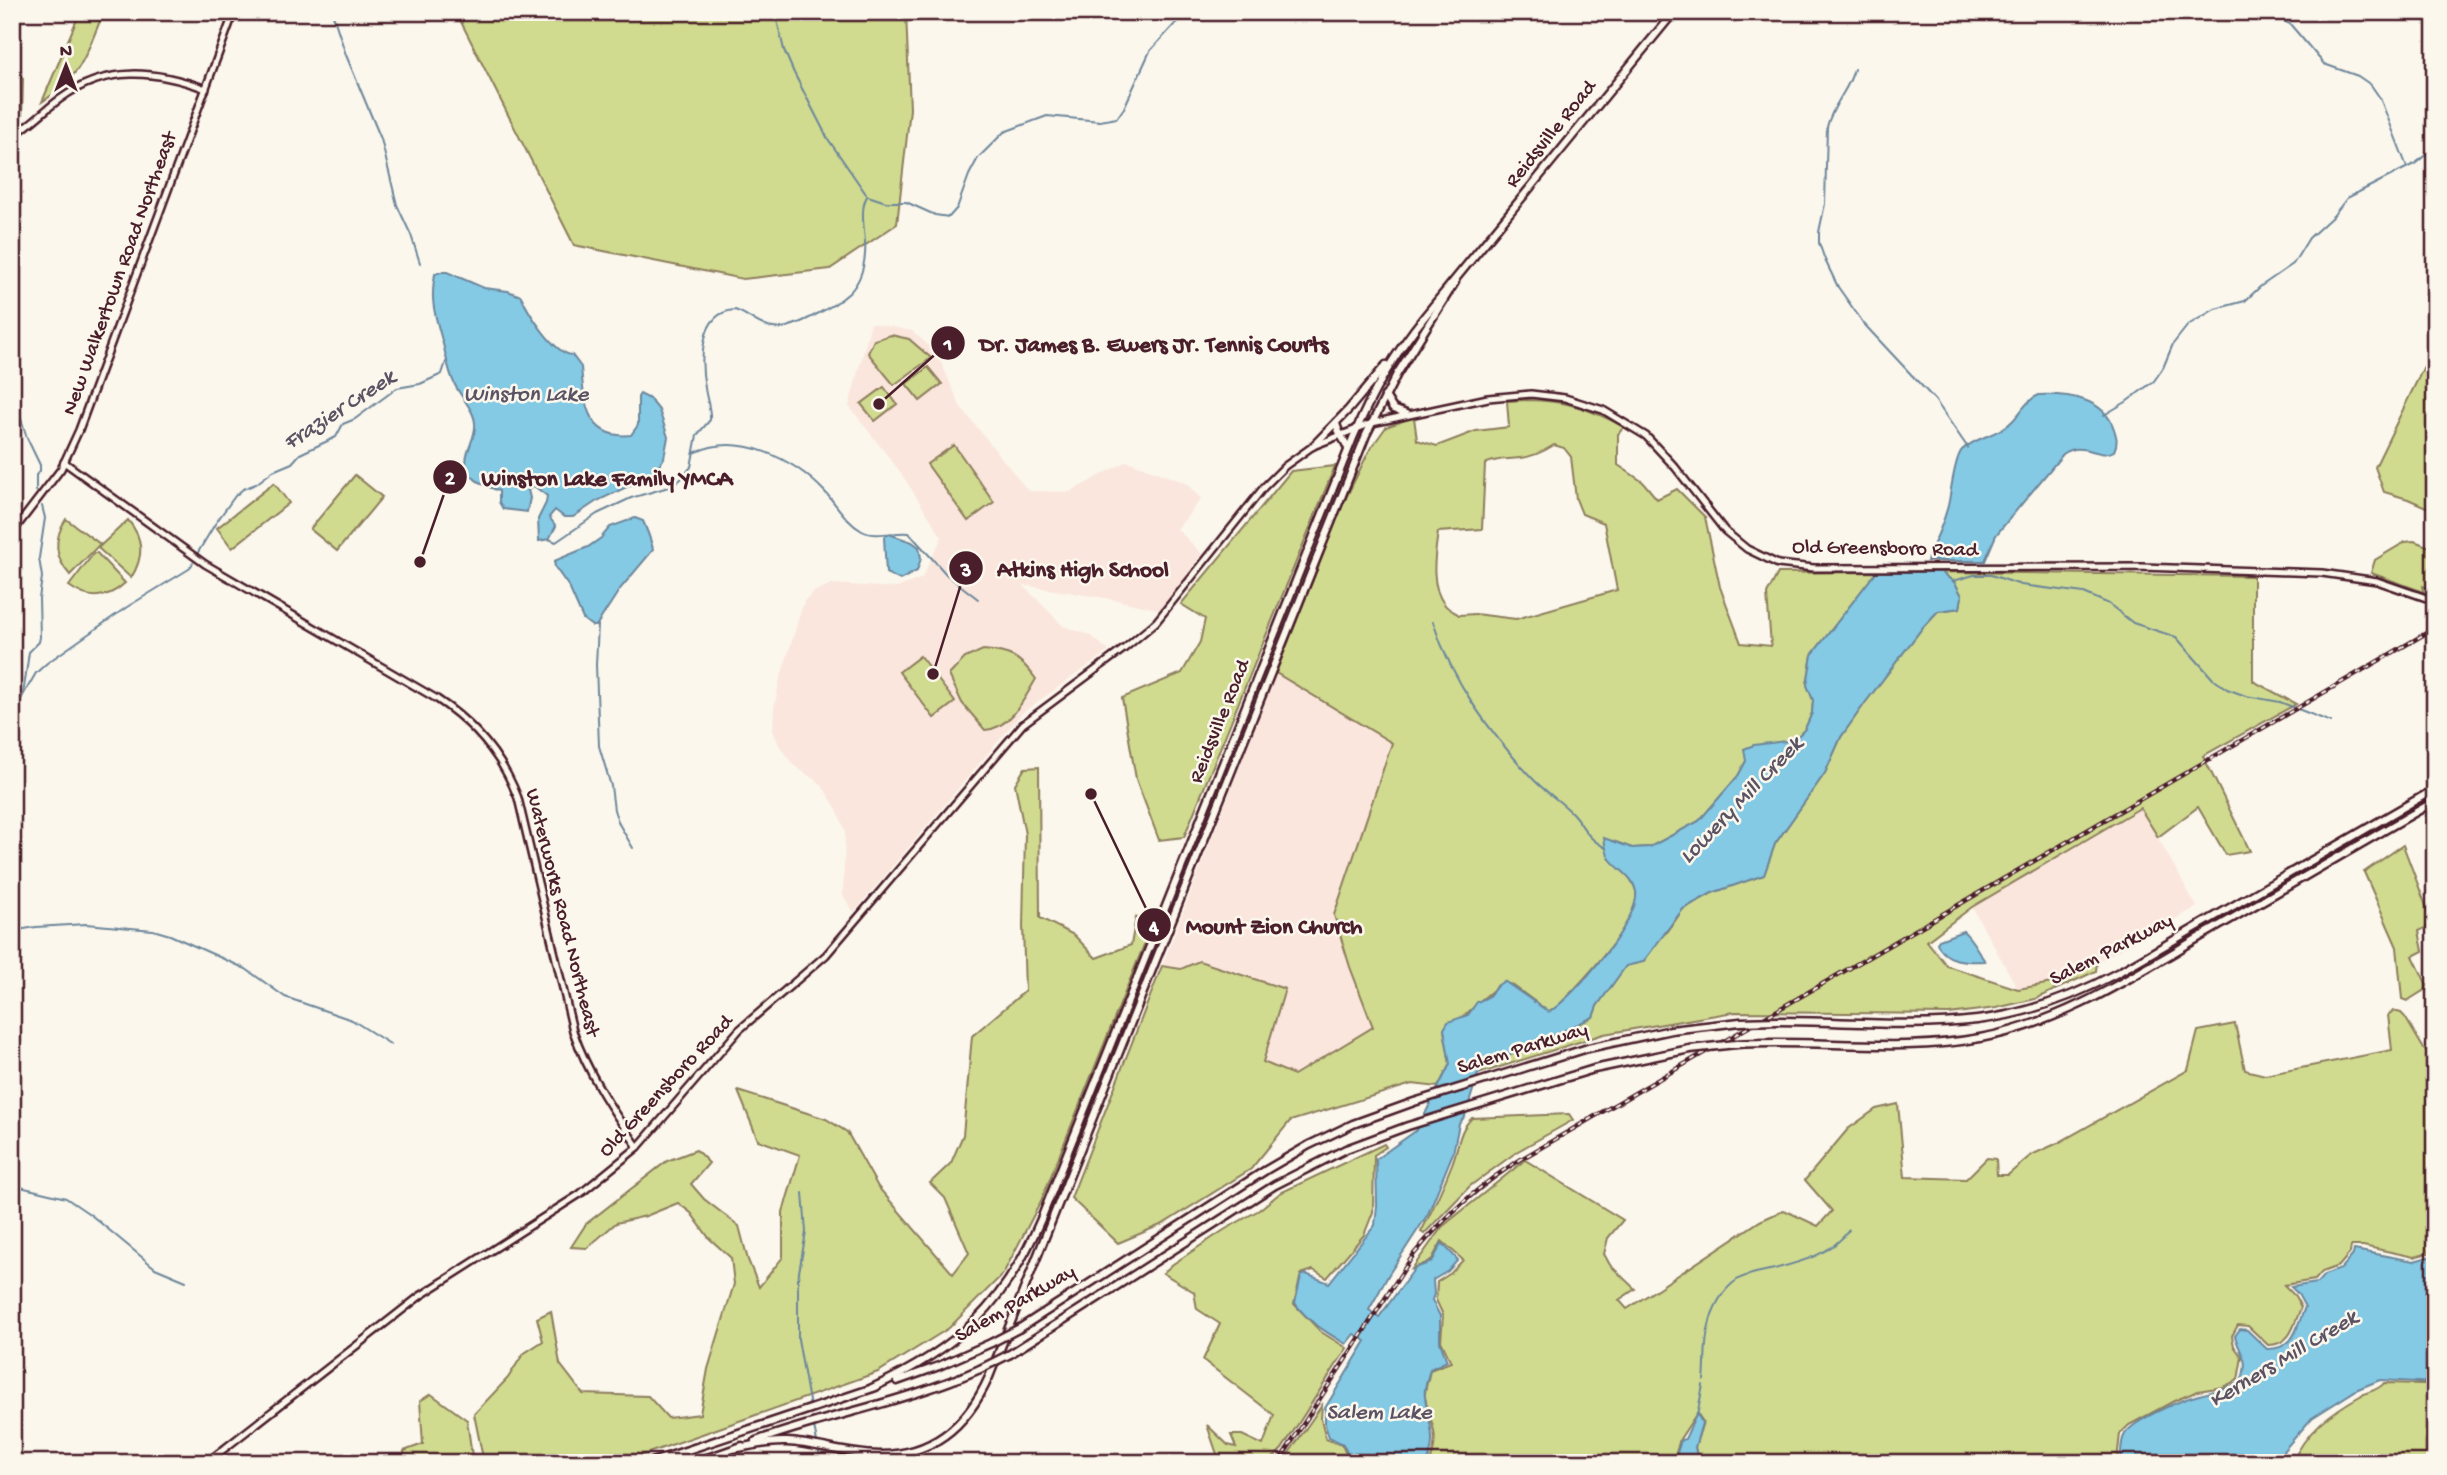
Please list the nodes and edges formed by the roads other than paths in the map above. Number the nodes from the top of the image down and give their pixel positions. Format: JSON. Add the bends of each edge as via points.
{"nodes":[{"id":1,"x":234,"y":12,"type":"edge"},
{"id":2,"x":1674,"y":12,"type":"edge"},
{"id":3,"x":206,"y":89,"type":"junction"},
{"id":4,"x":12,"y":136,"type":"edge"},
{"id":5,"x":1457,"y":279,"type":"junction"},
{"id":6,"x":1395,"y":356,"type":"junction"},
{"id":7,"x":1385,"y":396,"type":"junction"},
{"id":8,"x":1406,"y":414,"type":"junction"},
{"id":9,"x":1336,"y":423,"type":"junction"},
{"id":10,"x":1372,"y":423,"type":"junction"},
{"id":11,"x":1357,"y":428,"type":"junction"},
{"id":12,"x":1339,"y":435,"type":"junction"},
{"id":13,"x":1313,"y":446,"type":"junction"},
{"id":14,"x":1348,"y":450,"type":"junction"},
{"id":15,"x":64,"y":462,"type":"junction"},
{"id":16,"x":12,"y":533,"type":"edge"},
{"id":17,"x":2435,"y":601,"type":"edge"},
{"id":18,"x":2433,"y":789,"type":"edge"},
{"id":19,"x":2435,"y":801,"type":"edge"},
{"id":20,"x":638,"y":1147,"type":"junction"},
{"id":21,"x":873,"y":1388,"type":"junction"},
{"id":22,"x":738,"y":1448,"type":"junction"},
{"id":23,"x":206,"y":1463,"type":"edge"},
{"id":24,"x":649,"y":1463,"type":"edge"},
{"id":25,"x":693,"y":1463,"type":"edge"}],
"edges":[{"from":1,"to":3,"type":"street","name":"New Walkertown Road Northeast"},
{"from":2,"to":5,"type":"highway","name":"Reidsville Road"},
{"from":3,"to":4,"type":"street","via":[[154,74],[107,77],[68,94]]},
{"from":3,"to":15,"type":"street","name":"New Walkertown Road Northeast"},
{"from":5,"to":6,"type":"highway","name":"Reidsville Road"},
{"from":5,"to":7,"type":"highway","name":"Reidsville Road"},
{"from":6,"to":9,"type":"highway"},
{"from":6,"to":11,"type":"highway","name":"Reidsville Road"},
{"from":7,"to":8,"type":"highway","via":[[1393,409]]},
{"from":7,"to":10,"type":"highway","name":"Reidsville Road"},
{"from":8,"to":10,"type":"street","name":"Old Greensboro Road"},
{"from":8,"to":17,"type":"street","name":"Old Greensboro Road","via":[[1519,394],[1585,403],[1650,439],[1726,531],[1778,564],[2333,573],[2376,581]]},
{"from":9,"to":12,"type":"highway"},
{"from":9,"to":13,"type":"highway"},
{"from":10,"to":11,"type":"street","name":"Old Greensboro Road"},
{"from":10,"to":22,"type":"highway","name":"Reidsville Road","via":[[971,1411],[950,1432],[923,1448],[894,1455],[790,1442]]},
{"from":11,"to":12,"type":"street","name":"Old Greensboro Road"},
{"from":11,"to":14,"type":"highway","name":"Reidsville Road"},
{"from":12,"to":13,"type":"street","name":"Old Greensboro Road"},
{"from":12,"to":14,"type":"highway"},
{"from":13,"to":20,"type":"street","name":"Old Greensboro Road","via":[[1264,487],[1156,622],[1035,713],[826,955],[739,1031]]},
{"from":14,"to":21,"type":"highway","name":"Reidsville Road","via":[[1018,1268],[981,1316],[933,1357]]},
{"from":15,"to":16,"type":"street","name":"New Walkertown Road Northeast"},
{"from":15,"to":20,"type":"street","name":"Waterworks Road Northeast","via":[[185,551],[456,711],[472,725],[499,758],[519,798],[581,1054]]},
{"from":18,"to":21,"type":"highway","name":"Salem Parkway","bridge":true,"via":[[2119,972],[2050,1003],[1991,1018],[1946,1023],[1740,1022],[1631,1037],[1494,1076],[1353,1124],[1295,1153],[1020,1328],[939,1366]]},
{"from":19,"to":22,"type":"highway","name":"Salem Parkway","bridge":true,"via":[[2070,1010],[1979,1038],[1932,1044],[1781,1042],[1690,1049],[1616,1063],[1408,1126],[1346,1149],[1282,1181],[981,1369],[910,1397]]},
{"from":20,"to":23,"type":"street","name":"Old Greensboro Road","via":[[580,1194],[420,1296]]},
{"from":21,"to":24,"type":"highway","name":"Salem Parkway"},
{"from":22,"to":25,"type":"highway","name":"Salem Parkway"}]}
